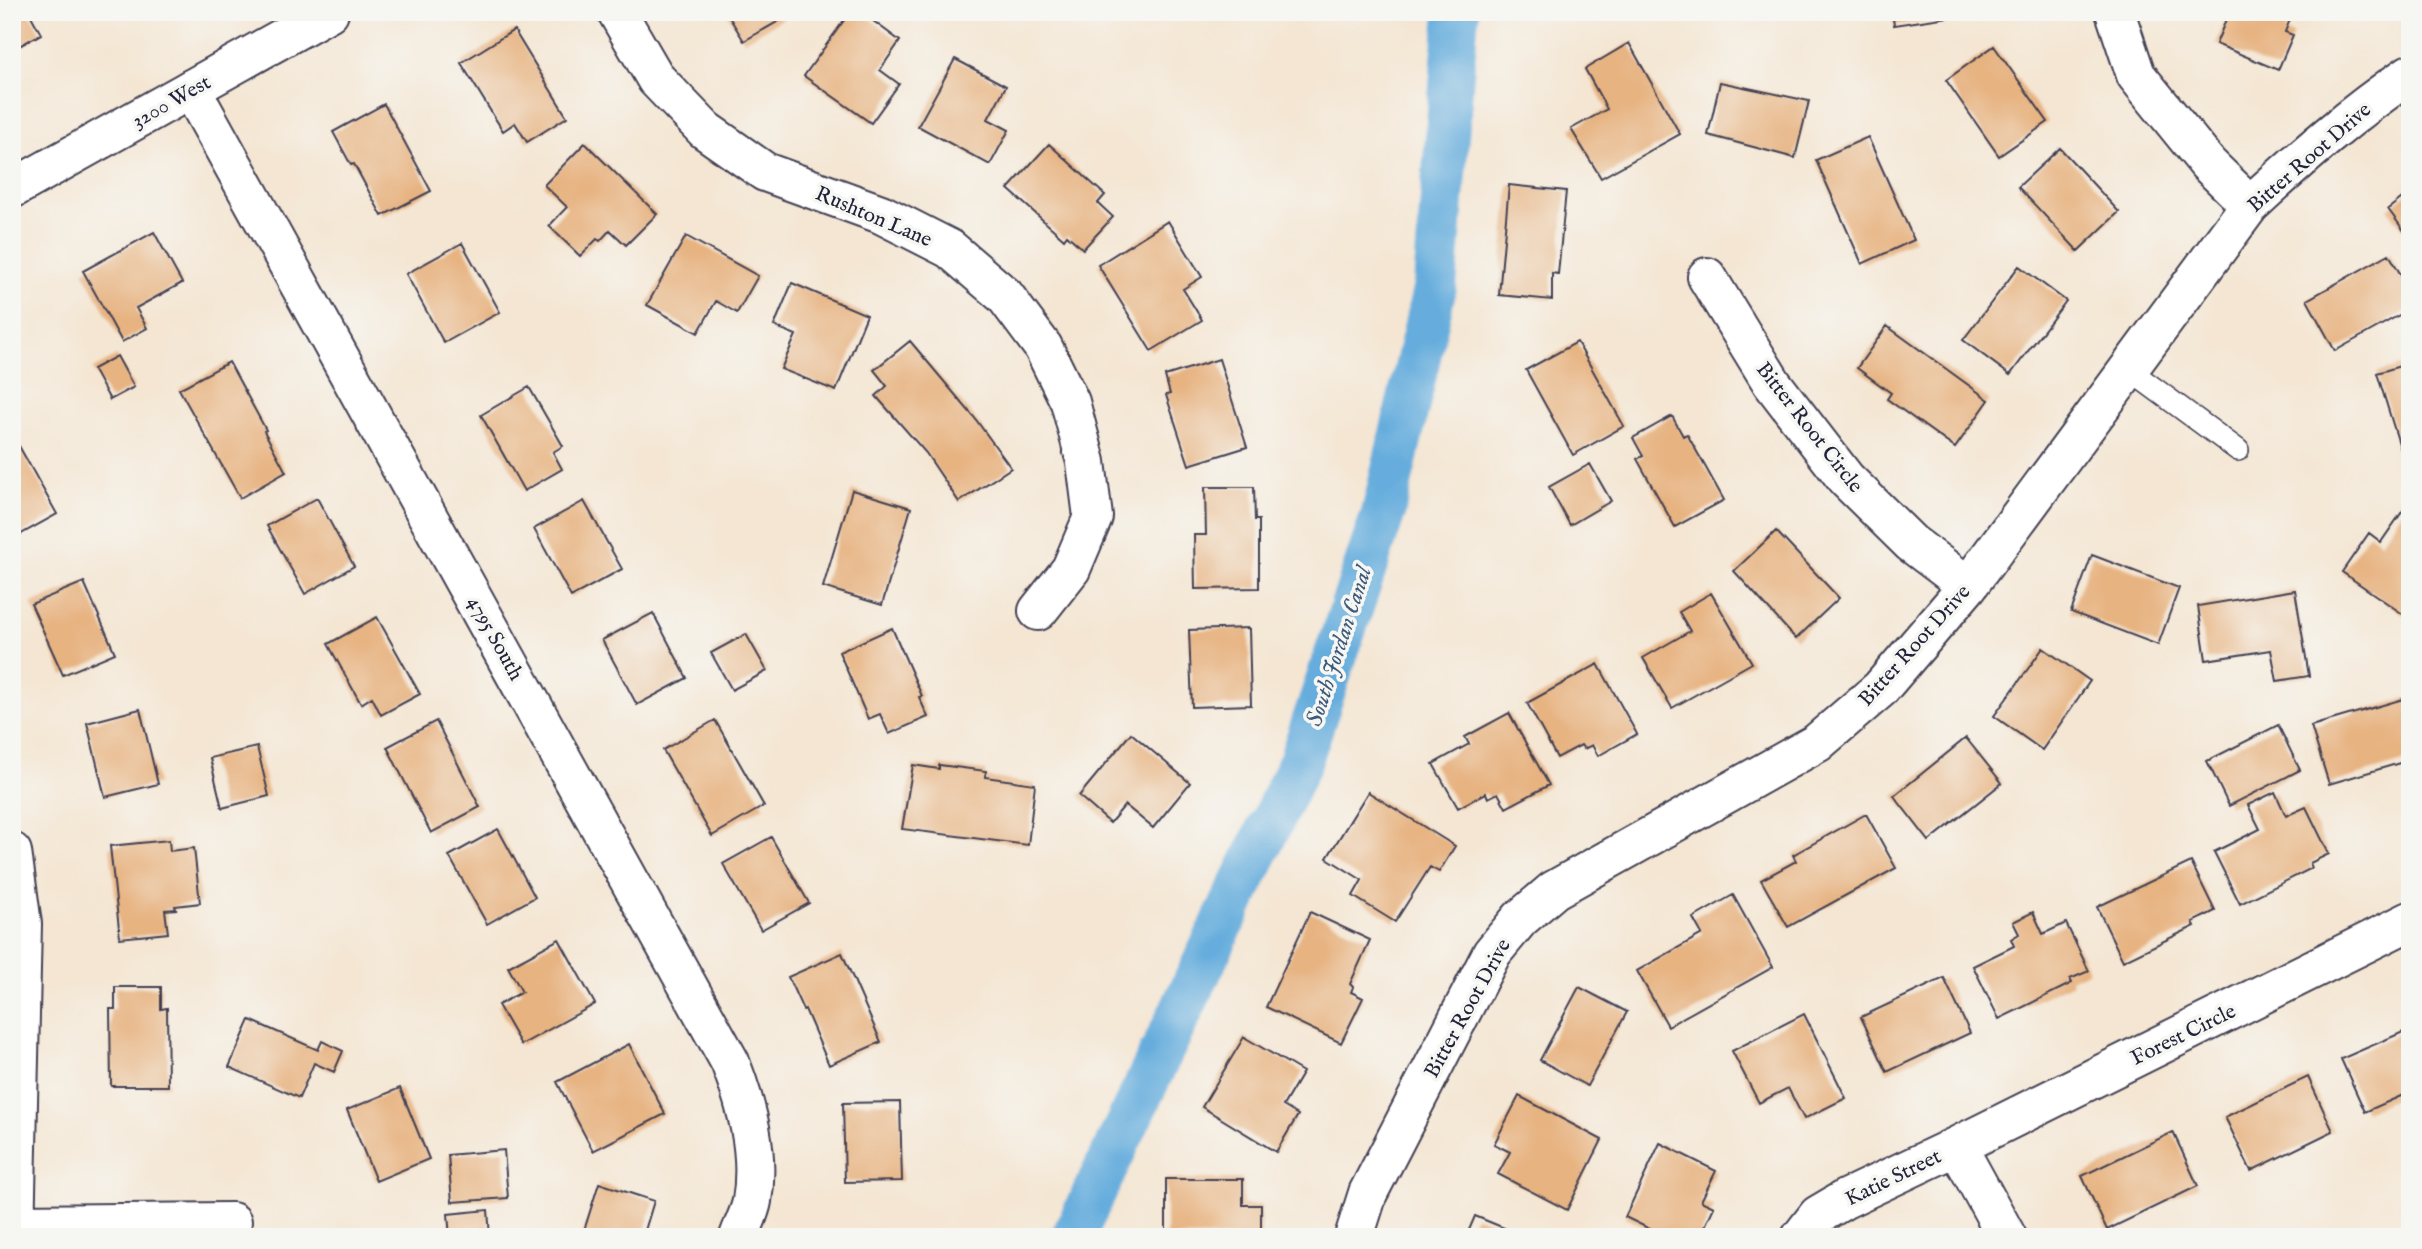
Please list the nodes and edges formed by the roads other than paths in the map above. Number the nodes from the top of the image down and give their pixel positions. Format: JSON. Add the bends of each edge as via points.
{"nodes":[{"id":1,"x":329,"y":12,"type":"edge"},
{"id":2,"x":617,"y":12,"type":"edge"},
{"id":3,"x":2115,"y":12,"type":"edge"},
{"id":4,"x":2410,"y":74,"type":"edge"},
{"id":5,"x":191,"y":89,"type":"junction"},
{"id":6,"x":12,"y":189,"type":"edge"},
{"id":7,"x":2250,"y":205,"type":"junction"},
{"id":8,"x":1707,"y":277,"type":"dead end"},
{"id":9,"x":2128,"y":369,"type":"junction"},
{"id":10,"x":2238,"y":450,"type":"dead end"},
{"id":11,"x":1968,"y":586,"type":"junction"},
{"id":12,"x":1038,"y":611,"type":"dead end"},
{"id":13,"x":12,"y":852,"type":"edge"},
{"id":14,"x":2410,"y":921,"type":"edge"},
{"id":15,"x":1957,"y":1146,"type":"junction"},
{"id":16,"x":745,"y":1219,"type":"edge"},
{"id":17,"x":232,"y":1222,"type":"dead end"},
{"id":18,"x":15,"y":1230,"type":"edge"},
{"id":19,"x":1354,"y":1237,"type":"edge"},
{"id":20,"x":1801,"y":1237,"type":"edge"},
{"id":21,"x":2007,"y":1237,"type":"edge"}],
"edges":[{"from":1,"to":5,"type":"street","name":"3200 West"},
{"from":2,"to":12,"type":"street","name":"Rushton Lane","via":[[656,79],[705,130],[765,172],[881,214],[950,248],[1005,296],[1043,346],[1070,402],[1086,461],[1093,517],[1071,569]]},
{"from":3,"to":7,"type":"street","via":[[2136,75],[2208,164]]},
{"from":4,"to":7,"type":"street","name":"Bitter Root Drive","via":[[2350,117]]},
{"from":5,"to":6,"type":"street","name":"3200 West"},
{"from":5,"to":16,"type":"street","name":"4795 South","via":[[730,1062],[752,1138],[754,1171]]},
{"from":7,"to":9,"type":"street","name":"Bitter Root Drive"},
{"from":8,"to":11,"type":"street","name":"Bitter Root Circle","via":[[1772,383],[1846,479],[1910,543]]},
{"from":9,"to":10,"type":"lane"},
{"from":9,"to":11,"type":"street","name":"Bitter Root Drive"},
{"from":11,"to":19,"type":"street","name":"Bitter Root Drive","via":[[1880,689],[1817,743],[1554,890],[1520,919],[1492,953],[1368,1193]]},
{"from":13,"to":18,"type":"street","via":[[22,924]]},
{"from":14,"to":15,"type":"street","name":"Forest Circle"},
{"from":15,"to":20,"type":"street","name":"Katie Street","via":[[1845,1199],[1818,1215]]},
{"from":15,"to":21,"type":"street"},
{"from":17,"to":18,"type":"street"}]}
